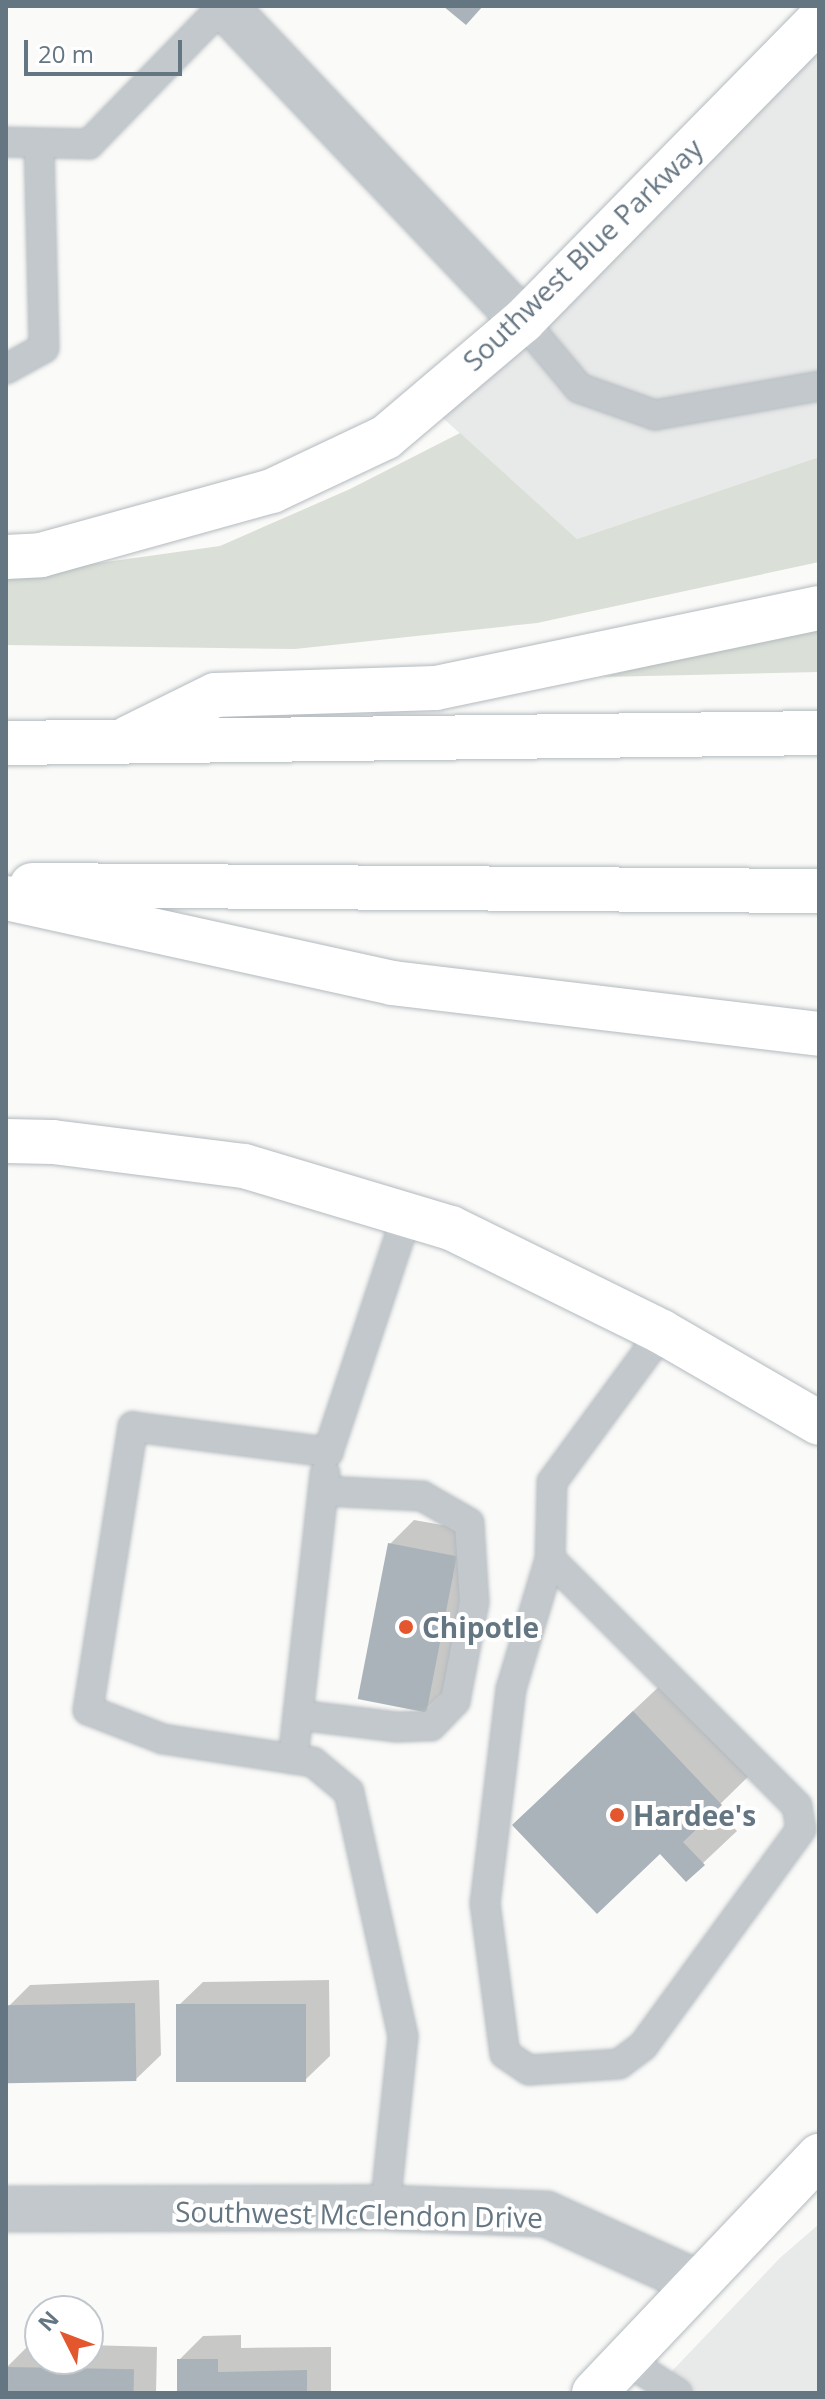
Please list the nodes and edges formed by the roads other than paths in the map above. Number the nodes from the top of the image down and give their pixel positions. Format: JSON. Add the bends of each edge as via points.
{"nodes":[{"id":1,"x":224,"y":6,"type":"edge"},
{"id":2,"x":819,"y":20,"type":"edge"},
{"id":3,"x":6,"y":142,"type":"edge"},
{"id":4,"x":39,"y":145,"type":"junction"},
{"id":5,"x":523,"y":321,"type":"junction"},
{"id":6,"x":6,"y":369,"type":"edge"},
{"id":7,"x":819,"y":386,"type":"edge"},
{"id":8,"x":6,"y":557,"type":"edge"},
{"id":9,"x":819,"y":608,"type":"edge"},
{"id":10,"x":819,"y":733,"type":"edge"},
{"id":11,"x":6,"y":743,"type":"edge"},
{"id":12,"x":117,"y":743,"type":"junction"},
{"id":13,"x":6,"y":885,"type":"edge"},
{"id":14,"x":819,"y":891,"type":"edge"},
{"id":15,"x":6,"y":898,"type":"edge"},
{"id":16,"x":819,"y":1034,"type":"edge"},
{"id":17,"x":6,"y":1141,"type":"edge"},
{"id":18,"x":407,"y":1215,"type":"junction"},
{"id":19,"x":662,"y":1332,"type":"junction"},
{"id":20,"x":819,"y":1423,"type":"edge"},
{"id":21,"x":328,"y":1452,"type":"junction"},
{"id":22,"x":323,"y":1491,"type":"junction"},
{"id":23,"x":550,"y":1559,"type":"junction"},
{"id":24,"x":298,"y":1715,"type":"junction"},
{"id":25,"x":293,"y":1759,"type":"junction"},
{"id":26,"x":819,"y":2156,"type":"edge"},
{"id":27,"x":385,"y":2208,"type":"junction"},
{"id":28,"x":6,"y":2209,"type":"edge"},
{"id":29,"x":698,"y":2283,"type":"junction"},
{"id":30,"x":626,"y":2360,"type":"junction"},
{"id":31,"x":594,"y":2393,"type":"edge"},
{"id":32,"x":677,"y":2393,"type":"edge"}],
"edges":[{"from":1,"to":4,"type":"lane","via":[[89,144]]},
{"from":1,"to":5,"type":"street"},
{"from":2,"to":5,"type":"main road","name":"Southwest Blue Parkway"},
{"from":3,"to":4,"type":"lane"},
{"from":4,"to":6,"type":"lane","via":[[44,348]]},
{"from":5,"to":7,"type":"lane","via":[[579,388],[655,415]]},
{"from":5,"to":8,"type":"main road","name":"Southwest Blue Parkway","via":[[386,437],[272,491],[41,555]]},
{"from":9,"to":12,"type":"main road","via":[[436,688],[215,695]]},
{"from":10,"to":12,"type":"main road"},
{"from":11,"to":12,"type":"main road"},
{"from":13,"to":14,"type":"main road"},
{"from":15,"to":16,"type":"main road","via":[[392,983]]},
{"from":17,"to":18,"type":"main road","via":[[244,1166]]},
{"from":18,"to":19,"type":"main road","via":[[451,1228]]},
{"from":18,"to":21,"type":"lane"},
{"from":19,"to":20,"type":"main road"},
{"from":19,"to":23,"type":"lane","via":[[552,1482]]},
{"from":21,"to":22,"type":"lane"},
{"from":21,"to":25,"type":"lane","via":[[133,1427],[88,1710],[163,1739]]},
{"from":22,"to":24,"type":"lane"},
{"from":22,"to":24,"type":"lane","via":[[422,1496],[469,1523],[474,1602],[455,1701],[431,1726]]},
{"from":23,"to":23,"type":"lane","via":[[511,1689],[485,1903],[505,2054],[529,2070],[619,2064],[643,2046],[801,1829],[797,1806]]},
{"from":24,"to":25,"type":"lane"},
{"from":25,"to":27,"type":"lane","via":[[313,1762],[349,1792],[403,2036]]},
{"from":26,"to":29,"type":"main road"},
{"from":27,"to":28,"type":"street","name":"Southwest McClendon Drive"},
{"from":27,"to":29,"type":"street","name":"Southwest McClendon Drive","via":[[546,2214]]},
{"from":29,"to":30,"type":"main road"},
{"from":30,"to":31,"type":"main road"},
{"from":30,"to":32,"type":"lane"}]}
